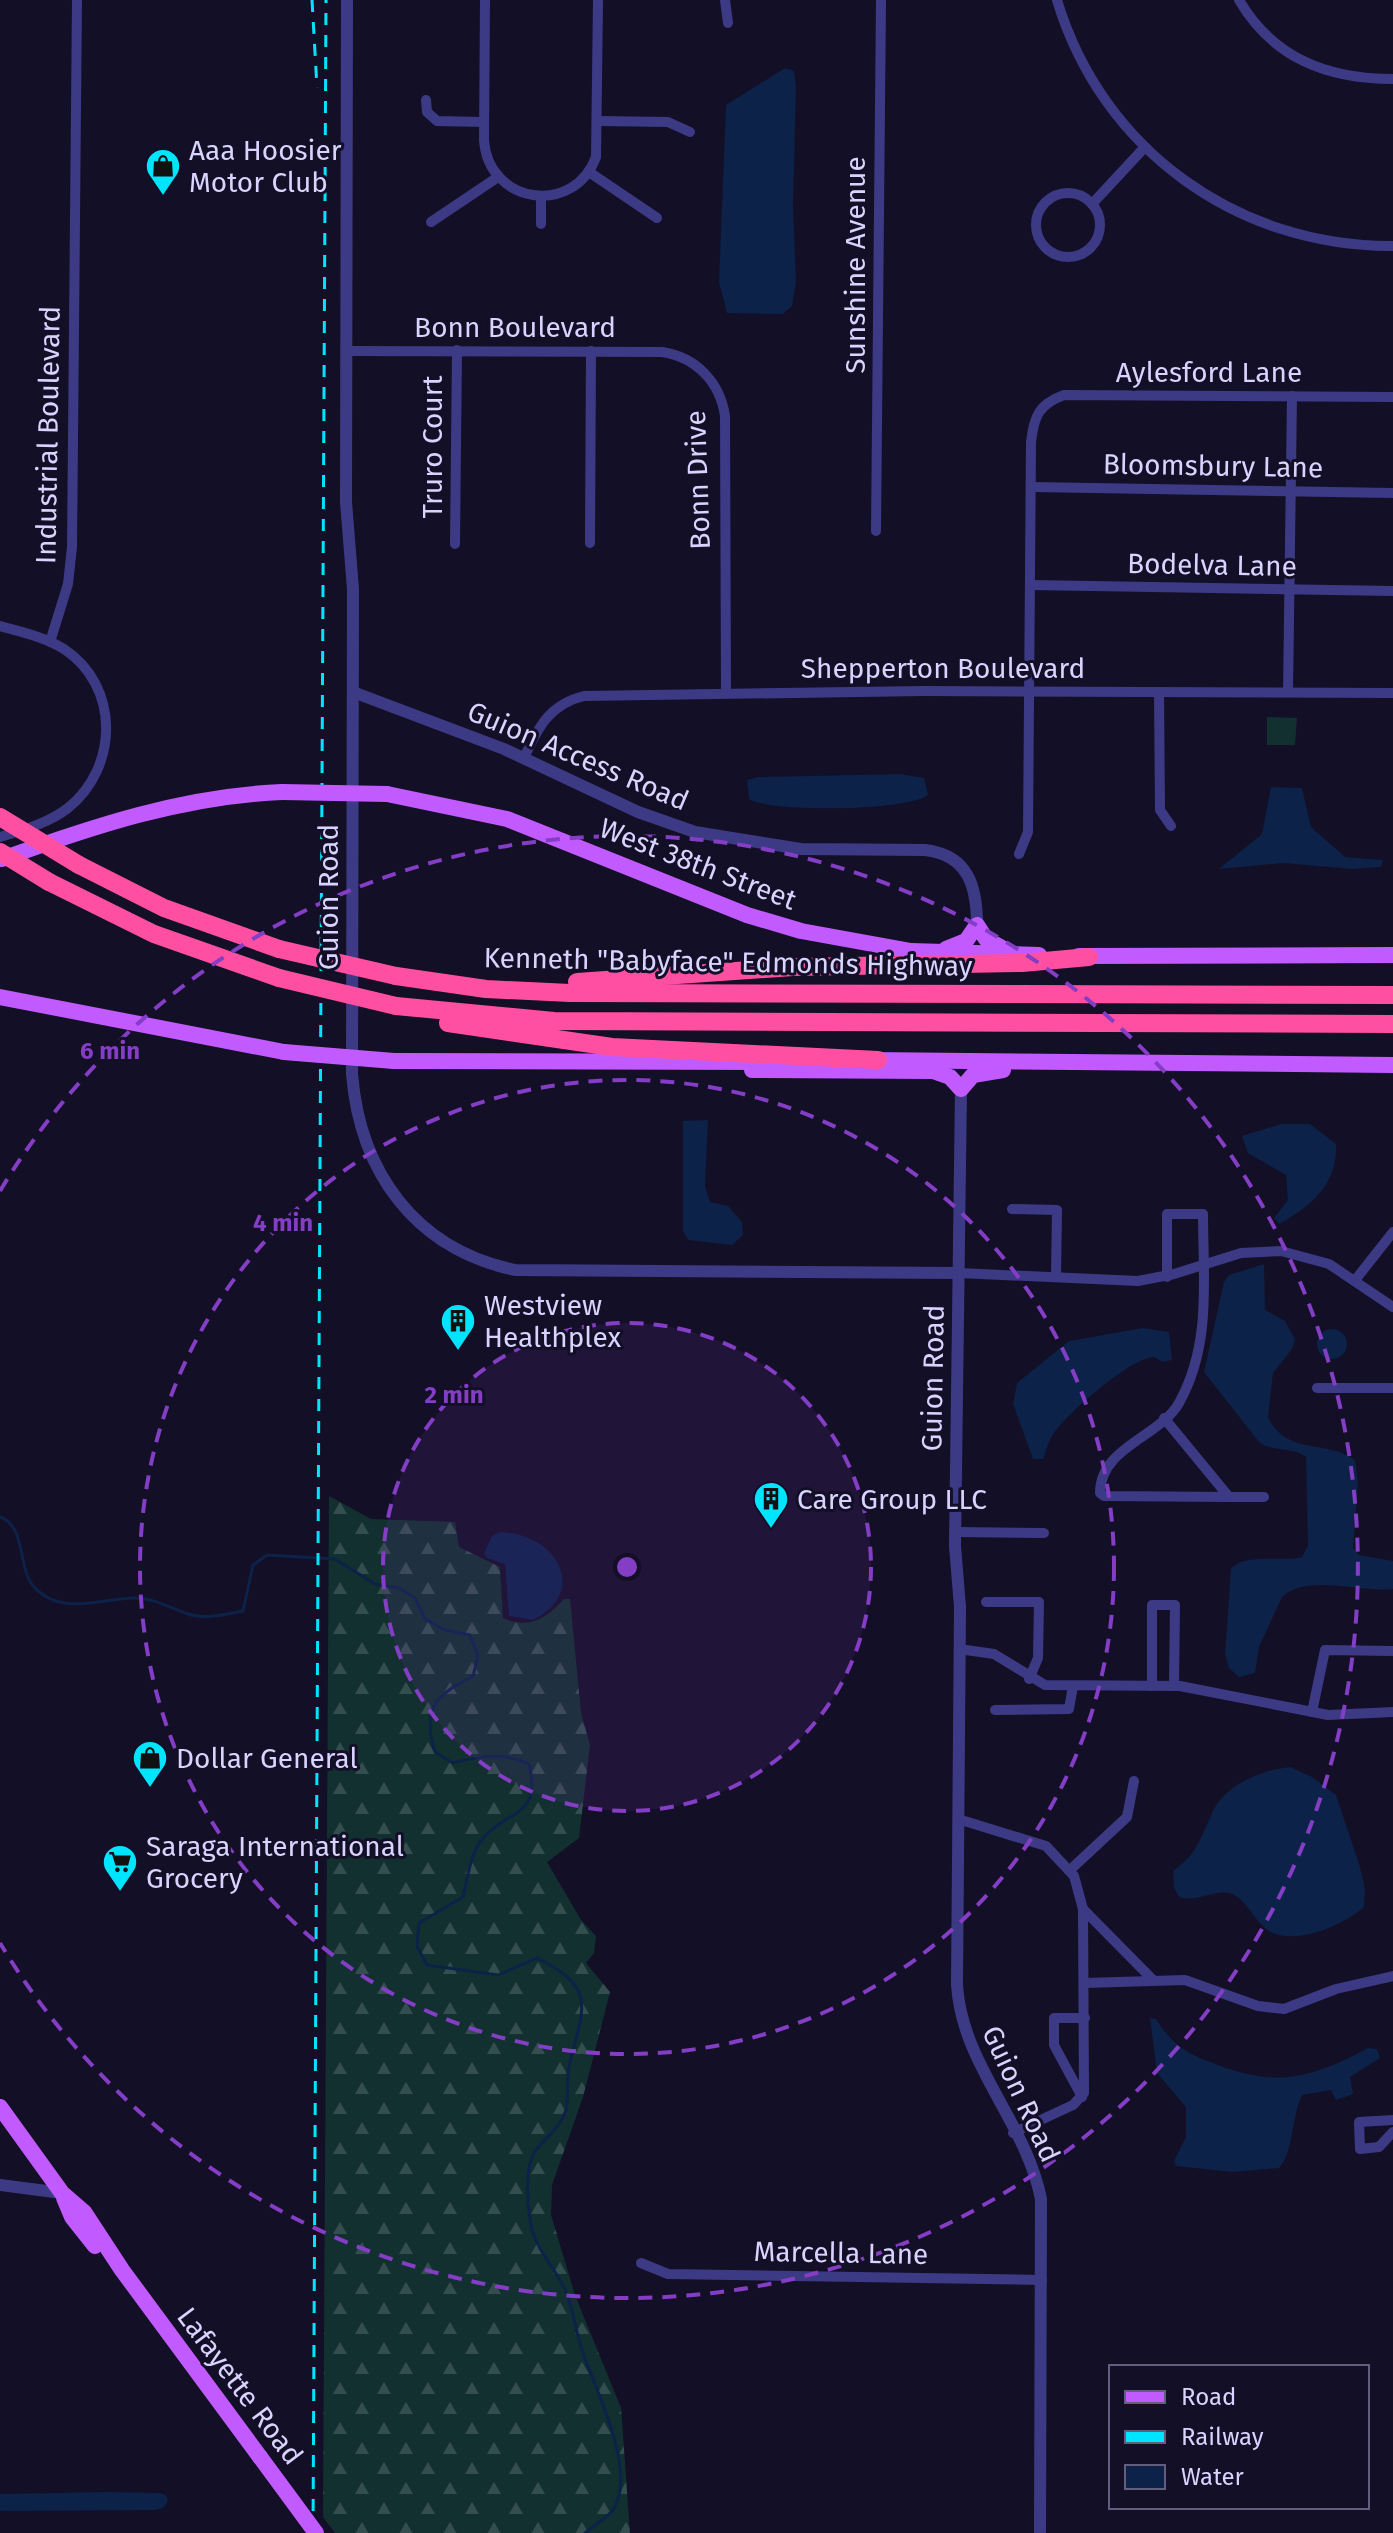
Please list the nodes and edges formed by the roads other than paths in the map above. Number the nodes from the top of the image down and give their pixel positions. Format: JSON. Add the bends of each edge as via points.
{"nodes":[{"id":1,"x":77,"y":0,"type":"edge"},
{"id":2,"x":347,"y":0,"type":"edge"},
{"id":3,"x":485,"y":0,"type":"edge"},
{"id":4,"x":598,"y":0,"type":"edge"},
{"id":5,"x":725,"y":0,"type":"edge"},
{"id":6,"x":881,"y":0,"type":"edge"},
{"id":7,"x":1057,"y":0,"type":"edge"},
{"id":8,"x":1239,"y":0,"type":"edge"},
{"id":9,"x":728,"y":23,"type":"dead end"},
{"id":10,"x":1393,"y":79,"type":"edge"},
{"id":11,"x":426,"y":100,"type":"dead end"},
{"id":12,"x":599,"y":121,"type":"junction"},
{"id":13,"x":484,"y":122,"type":"junction"},
{"id":14,"x":690,"y":132,"type":"dead end"},
{"id":15,"x":1144,"y":148,"type":"junction"},
{"id":16,"x":589,"y":172,"type":"junction"},
{"id":17,"x":498,"y":177,"type":"junction"},
{"id":18,"x":541,"y":196,"type":"junction"},
{"id":19,"x":1092,"y":204,"type":"junction"},
{"id":20,"x":657,"y":218,"type":"dead end"},
{"id":21,"x":431,"y":222,"type":"dead end"},
{"id":22,"x":541,"y":224,"type":"dead end"},
{"id":23,"x":1393,"y":246,"type":"edge"},
{"id":24,"x":457,"y":350,"type":"junction"},
{"id":25,"x":346,"y":351,"type":"junction"},
{"id":26,"x":591,"y":351,"type":"junction"},
{"id":27,"x":684,"y":358,"type":"joint"},
{"id":28,"x":1292,"y":396,"type":"junction"},
{"id":29,"x":1393,"y":397,"type":"edge"},
{"id":30,"x":1032,"y":487,"type":"junction"},
{"id":31,"x":1290,"y":492,"type":"junction"},
{"id":32,"x":1393,"y":493,"type":"edge"},
{"id":33,"x":876,"y":531,"type":"dead end"},
{"id":34,"x":590,"y":543,"type":"dead end"},
{"id":35,"x":455,"y":544,"type":"dead end"},
{"id":36,"x":1031,"y":585,"type":"junction"},
{"id":37,"x":1288,"y":591,"type":"junction"},
{"id":38,"x":1393,"y":591,"type":"edge"},
{"id":39,"x":0,"y":626,"type":"edge"},
{"id":40,"x":50,"y":642,"type":"junction"},
{"id":41,"x":1032,"y":691,"type":"junction"},
{"id":42,"x":353,"y":692,"type":"junction"},
{"id":43,"x":726,"y":692,"type":"junction"},
{"id":44,"x":1159,"y":692,"type":"junction"},
{"id":45,"x":1288,"y":692,"type":"junction"},
{"id":46,"x":1393,"y":693,"type":"edge"},
{"id":47,"x":524,"y":758,"type":"junction"},
{"id":48,"x":0,"y":817,"type":"edge"},
{"id":49,"x":1171,"y":826,"type":"dead end"},
{"id":50,"x":0,"y":837,"type":"edge"},
{"id":51,"x":0,"y":852,"type":"edge"},
{"id":52,"x":1019,"y":854,"type":"dead end"},
{"id":53,"x":0,"y":860,"type":"edge"},
{"id":54,"x":977,"y":925,"type":"junction"},
{"id":55,"x":937,"y":953,"type":"junction"},
{"id":56,"x":1012,"y":954,"type":"junction"},
{"id":57,"x":1393,"y":955,"type":"edge"},
{"id":58,"x":1089,"y":957,"type":"junction"},
{"id":59,"x":486,"y":989,"type":"junction"},
{"id":60,"x":1393,"y":995,"type":"edge"},
{"id":61,"x":0,"y":997,"type":"edge"},
{"id":62,"x":396,"y":1006,"type":"junction"},
{"id":63,"x":1393,"y":1024,"type":"edge"},
{"id":64,"x":878,"y":1060,"type":"junction"},
{"id":65,"x":669,"y":1063,"type":"junction"},
{"id":66,"x":1060,"y":1063,"type":"junction"},
{"id":67,"x":1393,"y":1065,"type":"edge"},
{"id":68,"x":961,"y":1089,"type":"junction"},
{"id":69,"x":1012,"y":1209,"type":"dead end"},
{"id":70,"x":1393,"y":1232,"type":"edge"},
{"id":71,"x":1203,"y":1264,"type":"junction"},
{"id":72,"x":959,"y":1273,"type":"junction"},
{"id":73,"x":1056,"y":1277,"type":"junction"},
{"id":74,"x":1167,"y":1277,"type":"junction"},
{"id":75,"x":1356,"y":1279,"type":"junction"},
{"id":76,"x":1393,"y":1307,"type":"edge"},
{"id":77,"x":1317,"y":1388,"type":"dead end"},
{"id":78,"x":1393,"y":1388,"type":"edge"},
{"id":79,"x":1164,"y":1418,"type":"junction"},
{"id":80,"x":1229,"y":1497,"type":"junction"},
{"id":81,"x":1264,"y":1497,"type":"dead end"},
{"id":82,"x":955,"y":1532,"type":"junction"},
{"id":83,"x":1044,"y":1533,"type":"dead end"},
{"id":84,"x":986,"y":1602,"type":"dead end"},
{"id":85,"x":959,"y":1649,"type":"junction"},
{"id":86,"x":1393,"y":1651,"type":"edge"},
{"id":87,"x":1029,"y":1679,"type":"junction"},
{"id":88,"x":1073,"y":1686,"type":"junction"},
{"id":89,"x":1152,"y":1686,"type":"junction"},
{"id":90,"x":1174,"y":1686,"type":"junction"},
{"id":91,"x":995,"y":1710,"type":"dead end"},
{"id":92,"x":1312,"y":1712,"type":"junction"},
{"id":93,"x":1393,"y":1712,"type":"edge"},
{"id":94,"x":1134,"y":1781,"type":"dead end"},
{"id":95,"x":958,"y":1819,"type":"junction"},
{"id":96,"x":1070,"y":1870,"type":"junction"},
{"id":97,"x":1083,"y":1909,"type":"junction"},
{"id":98,"x":1393,"y":1976,"type":"edge"},
{"id":99,"x":1154,"y":1981,"type":"junction"},
{"id":100,"x":1085,"y":1983,"type":"junction"},
{"id":101,"x":1085,"y":2018,"type":"junction"},
{"id":102,"x":1082,"y":2097,"type":"junction"},
{"id":103,"x":0,"y":2107,"type":"edge"},
{"id":104,"x":1393,"y":2120,"type":"edge"},
{"id":105,"x":1393,"y":2132,"type":"edge"},
{"id":106,"x":1013,"y":2133,"type":"junction"},
{"id":107,"x":0,"y":2185,"type":"edge"},
{"id":108,"x":62,"y":2193,"type":"junction"},
{"id":109,"x":641,"y":2263,"type":"dead end"},
{"id":110,"x":1042,"y":2280,"type":"junction"},
{"id":111,"x":316,"y":2533,"type":"edge"},
{"id":112,"x":1040,"y":2533,"type":"edge"}],
"edges":[{"from":1,"to":40,"type":"street","name":"Industrial Boulevard","via":[[72,547],[68,584]]},
{"from":2,"to":25,"type":"street","name":"Guion Road"},
{"from":3,"to":13,"type":"street"},
{"from":4,"to":12,"type":"street"},
{"from":5,"to":9,"type":"street"},
{"from":6,"to":33,"type":"street","name":"Sunshine Avenue"},
{"from":7,"to":15,"type":"street","via":[[1090,77]]},
{"from":8,"to":10,"type":"street","via":[[1269,39],[1305,64],[1346,77]]},
{"from":11,"to":13,"type":"street","via":[[427,112],[437,121]]},
{"from":12,"to":14,"type":"street","via":[[668,122]]},
{"from":12,"to":16,"type":"street"},
{"from":13,"to":17,"type":"street","via":[[485,148]]},
{"from":15,"to":19,"type":"street"},
{"from":15,"to":23,"type":"street","via":[[1200,193],[1253,221],[1325,242]]},
{"from":16,"to":18,"type":"street","via":[[566,192]]},
{"from":16,"to":20,"type":"street"},
{"from":17,"to":18,"type":"street","via":[[522,194]]},
{"from":17,"to":21,"type":"street"},
{"from":18,"to":22,"type":"street"},
{"from":19,"to":19,"type":"street","via":[[1069,193],[1048,200],[1036,222],[1043,244],[1062,256],[1087,250],[1100,229]]},
{"from":24,"to":25,"type":"street","name":"Bonn Boulevard"},
{"from":24,"to":26,"type":"street","name":"Bonn Boulevard"},
{"from":24,"to":35,"type":"street","name":"Truro Court"},
{"from":25,"to":42,"type":"street","name":"Guion Road"},
{"from":26,"to":27,"type":"street","name":"Bonn Boulevard","via":[[662,352]]},
{"from":26,"to":34,"type":"street"},
{"from":27,"to":43,"type":"street","name":"Bonn Drive","via":[[713,382],[724,411]]},
{"from":28,"to":29,"type":"street","name":"Aylesford Lane"},
{"from":28,"to":30,"type":"street","name":"Aylesford Lane","via":[[1064,395],[1046,402],[1034,417]]},
{"from":28,"to":31,"type":"street"},
{"from":30,"to":31,"type":"street","name":"Bloomsbury Lane"},
{"from":30,"to":36,"type":"street"},
{"from":31,"to":32,"type":"street","name":"Bloomsbury Lane"},
{"from":31,"to":37,"type":"street"},
{"from":36,"to":37,"type":"street","name":"Bodelva Lane"},
{"from":36,"to":41,"type":"street"},
{"from":37,"to":38,"type":"street","name":"Bodelva Lane"},
{"from":37,"to":45,"type":"street"},
{"from":39,"to":40,"type":"street"},
{"from":40,"to":50,"type":"street","via":[[78,660],[99,692],[107,724],[104,752],[91,783],[71,805]]},
{"from":41,"to":43,"type":"street","name":"Shepperton Boulevard"},
{"from":41,"to":44,"type":"street","name":"Shepperton Boulevard"},
{"from":41,"to":52,"type":"street","via":[[1028,832]]},
{"from":42,"to":47,"type":"street","name":"Guion Access Road"},
{"from":42,"to":72,"type":"street","name":"Guion Road","via":[[353,1092],[369,1155],[392,1194],[417,1221],[472,1256],[525,1271]]},
{"from":43,"to":47,"type":"street","name":"Shepperton Boulevard","via":[[563,700],[537,730]]},
{"from":44,"to":45,"type":"street","name":"Shepperton Boulevard"},
{"from":44,"to":49,"type":"street","via":[[1160,810]]},
{"from":45,"to":46,"type":"street","name":"Shepperton Boulevard"},
{"from":47,"to":54,"type":"street","name":"Guion Access Road","via":[[638,812],[727,839],[801,849],[925,850],[945,855],[971,878]]},
{"from":48,"to":59,"type":"highway","name":"Kenneth \"Babyface\" Edmonds Highway","bridge":true,"via":[[164,908],[279,949],[396,976]]},
{"from":51,"to":62,"type":"highway","name":"Kenneth \"Babyface\" Edmonds Highway","bridge":true,"via":[[154,934],[279,978]]},
{"from":53,"to":55,"type":"main road","name":"West 38th Street","bridge":true,"via":[[157,808],[282,792],[387,794],[465,808],[532,828],[782,926],[855,943]]},
{"from":54,"to":55,"type":"main road","via":[[966,941]]},
{"from":54,"to":56,"type":"main road","via":[[989,942]]},
{"from":55,"to":56,"type":"main road","name":"West 38th Street"},
{"from":56,"to":58,"type":"main road","name":"West 38th Street"},
{"from":57,"to":58,"type":"main road","name":"West 38th Street"},
{"from":58,"to":59,"type":"highway","via":[[793,967]]},
{"from":59,"to":60,"type":"highway","name":"Kenneth \"Babyface\" Edmonds Highway"},
{"from":61,"to":65,"type":"main road","bridge":true,"via":[[284,1052],[394,1061]]},
{"from":62,"to":63,"type":"highway","name":"Kenneth \"Babyface\" Edmonds Highway","via":[[554,1021]]},
{"from":62,"to":64,"type":"highway","via":[[457,1026],[603,1046]]},
{"from":64,"to":65,"type":"main road"},
{"from":64,"to":66,"type":"main road"},
{"from":65,"to":68,"type":"main road","via":[[733,1070],[933,1071],[950,1077]]},
{"from":66,"to":67,"type":"main road"},
{"from":66,"to":68,"type":"main road","via":[[984,1072],[967,1079]]},
{"from":68,"to":72,"type":"street","name":"Guion Road"},
{"from":69,"to":73,"type":"street","via":[[1057,1210]]},
{"from":70,"to":75,"type":"street"},
{"from":71,"to":74,"type":"street"},
{"from":71,"to":74,"type":"street","via":[[1203,1214],[1167,1214]]},
{"from":71,"to":75,"type":"street","via":[[1241,1253],[1281,1251],[1315,1258]]},
{"from":71,"to":79,"type":"street","via":[[1204,1318],[1197,1356],[1179,1404]]},
{"from":72,"to":73,"type":"street"},
{"from":72,"to":82,"type":"street","name":"Guion Road"},
{"from":73,"to":74,"type":"street","via":[[1119,1282]]},
{"from":75,"to":76,"type":"street"},
{"from":77,"to":78,"type":"street"},
{"from":79,"to":80,"type":"street"},
{"from":79,"to":80,"type":"street","via":[[1110,1463],[1101,1494]]},
{"from":80,"to":81,"type":"street"},
{"from":82,"to":83,"type":"street"},
{"from":82,"to":85,"type":"street","name":"Guion Road"},
{"from":84,"to":87,"type":"street","via":[[1039,1602],[1038,1658]]},
{"from":85,"to":87,"type":"street","via":[[994,1654]]},
{"from":85,"to":95,"type":"street","name":"Guion Road"},
{"from":86,"to":92,"type":"street","via":[[1325,1650]]},
{"from":87,"to":88,"type":"street"},
{"from":88,"to":89,"type":"street"},
{"from":88,"to":91,"type":"street","via":[[1069,1709]]},
{"from":89,"to":90,"type":"street"},
{"from":89,"to":90,"type":"street","via":[[1152,1605],[1175,1605]]},
{"from":90,"to":92,"type":"street"},
{"from":92,"to":93,"type":"street"},
{"from":94,"to":96,"type":"street","via":[[1127,1817]]},
{"from":95,"to":96,"type":"street","via":[[1041,1843]]},
{"from":95,"to":106,"type":"street","name":"Guion Road","via":[[959,2011],[966,2037]]},
{"from":96,"to":97,"type":"street"},
{"from":97,"to":99,"type":"street"},
{"from":97,"to":100,"type":"street"},
{"from":98,"to":99,"type":"street","via":[[1336,1989],[1284,2009],[1258,2006],[1185,1980]]},
{"from":99,"to":100,"type":"street"},
{"from":100,"to":101,"type":"street"},
{"from":101,"to":102,"type":"street"},
{"from":101,"to":102,"type":"street","via":[[1054,2018],[1054,2045]]},
{"from":102,"to":106,"type":"street"},
{"from":103,"to":108,"type":"main road","name":"Lafayette Road"},
{"from":104,"to":105,"type":"street","via":[[1361,2122],[1360,2149],[1379,2147]]},
{"from":106,"to":110,"type":"street","name":"Guion Road","via":[[1039,2187]]},
{"from":107,"to":108,"type":"street"},
{"from":108,"to":111,"type":"main road","name":"Lafayette Road","bridge":true,"via":[[72,2217],[114,2269],[122,2270]]},
{"from":109,"to":110,"type":"street","name":"Marcella Lane","via":[[668,2274]]},
{"from":110,"to":112,"type":"street","name":"Guion Road"}]}
